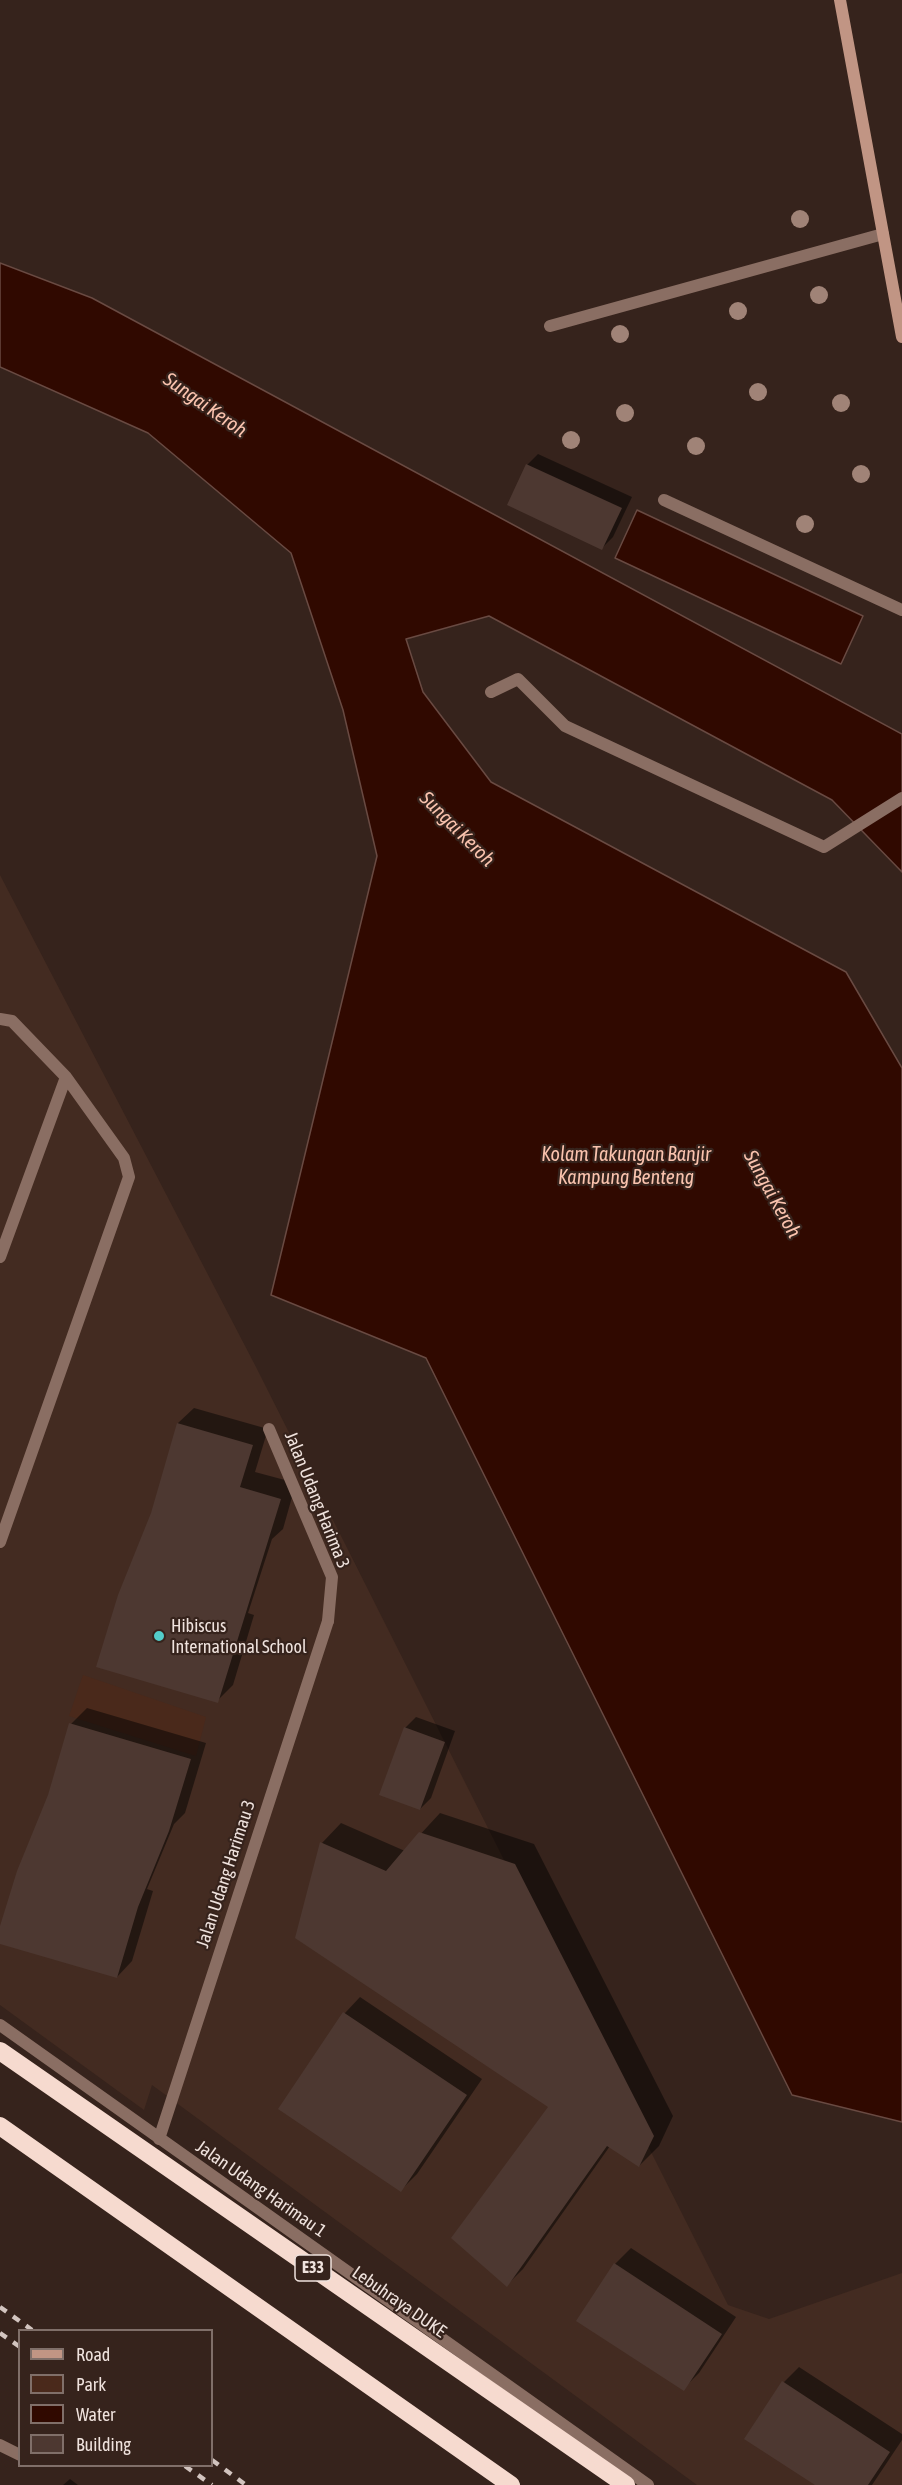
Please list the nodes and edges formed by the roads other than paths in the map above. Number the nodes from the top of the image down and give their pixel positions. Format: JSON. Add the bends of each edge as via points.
{"nodes":[{"id":1,"x":840,"y":0,"type":"edge"},
{"id":2,"x":883,"y":234,"type":"junction"},
{"id":3,"x":550,"y":326,"type":"dead end"},
{"id":4,"x":902,"y":337,"type":"edge"},
{"id":5,"x":664,"y":500,"type":"dead end"},
{"id":6,"x":902,"y":610,"type":"edge"},
{"id":7,"x":491,"y":692,"type":"dead end"},
{"id":8,"x":902,"y":798,"type":"edge"},
{"id":9,"x":0,"y":1019,"type":"edge"},
{"id":10,"x":66,"y":1077,"type":"junction"},
{"id":11,"x":0,"y":1257,"type":"edge"},
{"id":12,"x":269,"y":1429,"type":"dead end"},
{"id":13,"x":0,"y":1542,"type":"edge"},
{"id":14,"x":328,"y":1620,"type":"joint"},
{"id":15,"x":0,"y":2025,"type":"edge"},
{"id":16,"x":0,"y":2051,"type":"edge"},
{"id":17,"x":0,"y":2126,"type":"edge"},
{"id":18,"x":159,"y":2139,"type":"junction"},
{"id":19,"x":0,"y":2445,"type":"edge"},
{"id":20,"x":18,"y":2454,"type":"edge"},
{"id":21,"x":511,"y":2485,"type":"edge"},
{"id":22,"x":626,"y":2485,"type":"edge"},
{"id":23,"x":648,"y":2485,"type":"edge"}],
"edges":[{"from":1,"to":2,"type":"main road"},
{"from":2,"to":3,"type":"street"},
{"from":2,"to":4,"type":"main road"},
{"from":5,"to":6,"type":"street"},
{"from":7,"to":8,"type":"street","via":[[518,679],[565,726],[824,847]]},
{"from":9,"to":10,"type":"street","via":[[12,1021]]},
{"from":10,"to":11,"type":"street"},
{"from":10,"to":13,"type":"street","via":[[124,1158],[129,1178]]},
{"from":12,"to":14,"type":"street","name":"Jalan Udang Harima 3","via":[[332,1577]]},
{"from":14,"to":18,"type":"street","name":"Jalan Udang Harimau 3"},
{"from":15,"to":18,"type":"street","name":"Jalan Udang Harimau 1"},
{"from":16,"to":22,"type":"highway","name":"Lebuhraya DUKE","number":"E33"},
{"from":17,"to":21,"type":"highway"},
{"from":18,"to":23,"type":"street","name":"Jalan Udang Harimau 1"},
{"from":19,"to":20,"type":"street"}]}
